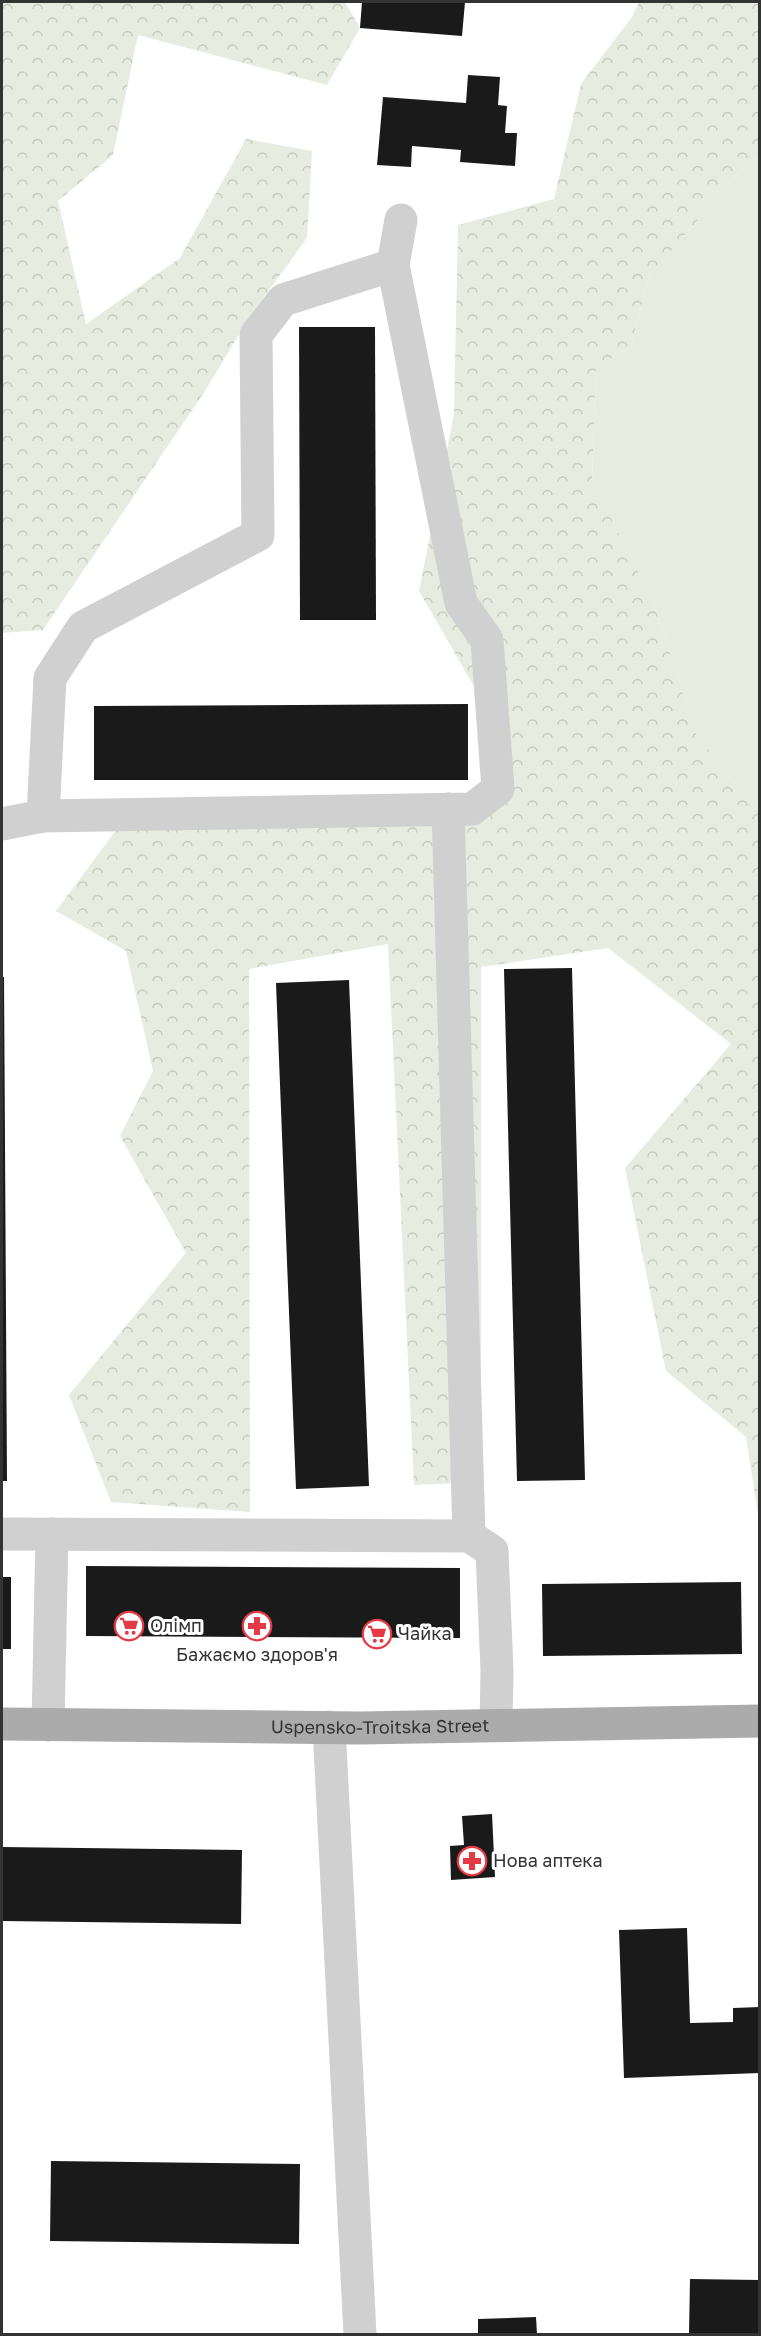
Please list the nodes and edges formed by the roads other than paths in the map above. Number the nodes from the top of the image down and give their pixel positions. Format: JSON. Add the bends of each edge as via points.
{"nodes":[{"id":1,"x":401,"y":220,"type":"dead end"},
{"id":2,"x":393,"y":266,"type":"junction"},
{"id":3,"x":448,"y":809,"type":"junction"},
{"id":4,"x":43,"y":816,"type":"junction"},
{"id":5,"x":2,"y":824,"type":"edge"},
{"id":6,"x":2,"y":1534,"type":"edge"},
{"id":7,"x":52,"y":1534,"type":"junction"},
{"id":8,"x":469,"y":1536,"type":"junction"},
{"id":9,"x":759,"y":1721,"type":"edge"},
{"id":10,"x":2,"y":1724,"type":"edge"},
{"id":11,"x":48,"y":1725,"type":"junction"},
{"id":12,"x":496,"y":1725,"type":"junction"},
{"id":13,"x":329,"y":1727,"type":"junction"},
{"id":14,"x":360,"y":2334,"type":"edge"}],
"edges":[{"from":1,"to":2,"type":"lane"},
{"from":2,"to":3,"type":"lane","via":[[461,603],[487,640],[498,789],[472,809]]},
{"from":2,"to":4,"type":"lane","via":[[284,300],[256,334],[258,535],[83,627],[50,678]]},
{"from":3,"to":4,"type":"lane"},
{"from":3,"to":8,"type":"lane"},
{"from":4,"to":5,"type":"lane"},
{"from":6,"to":7,"type":"lane"},
{"from":7,"to":8,"type":"lane"},
{"from":7,"to":11,"type":"lane"},
{"from":8,"to":12,"type":"lane","via":[[492,1551]]},
{"from":9,"to":12,"type":"main road","name":"Uspensko-Troitska Street"},
{"from":10,"to":11,"type":"main road","name":"Uspensko-Troitska Street"},
{"from":11,"to":13,"type":"main road","name":"Uspensko-Troitska Street"},
{"from":12,"to":13,"type":"main road","name":"Uspensko-Troitska Street"},
{"from":13,"to":14,"type":"lane"}]}
